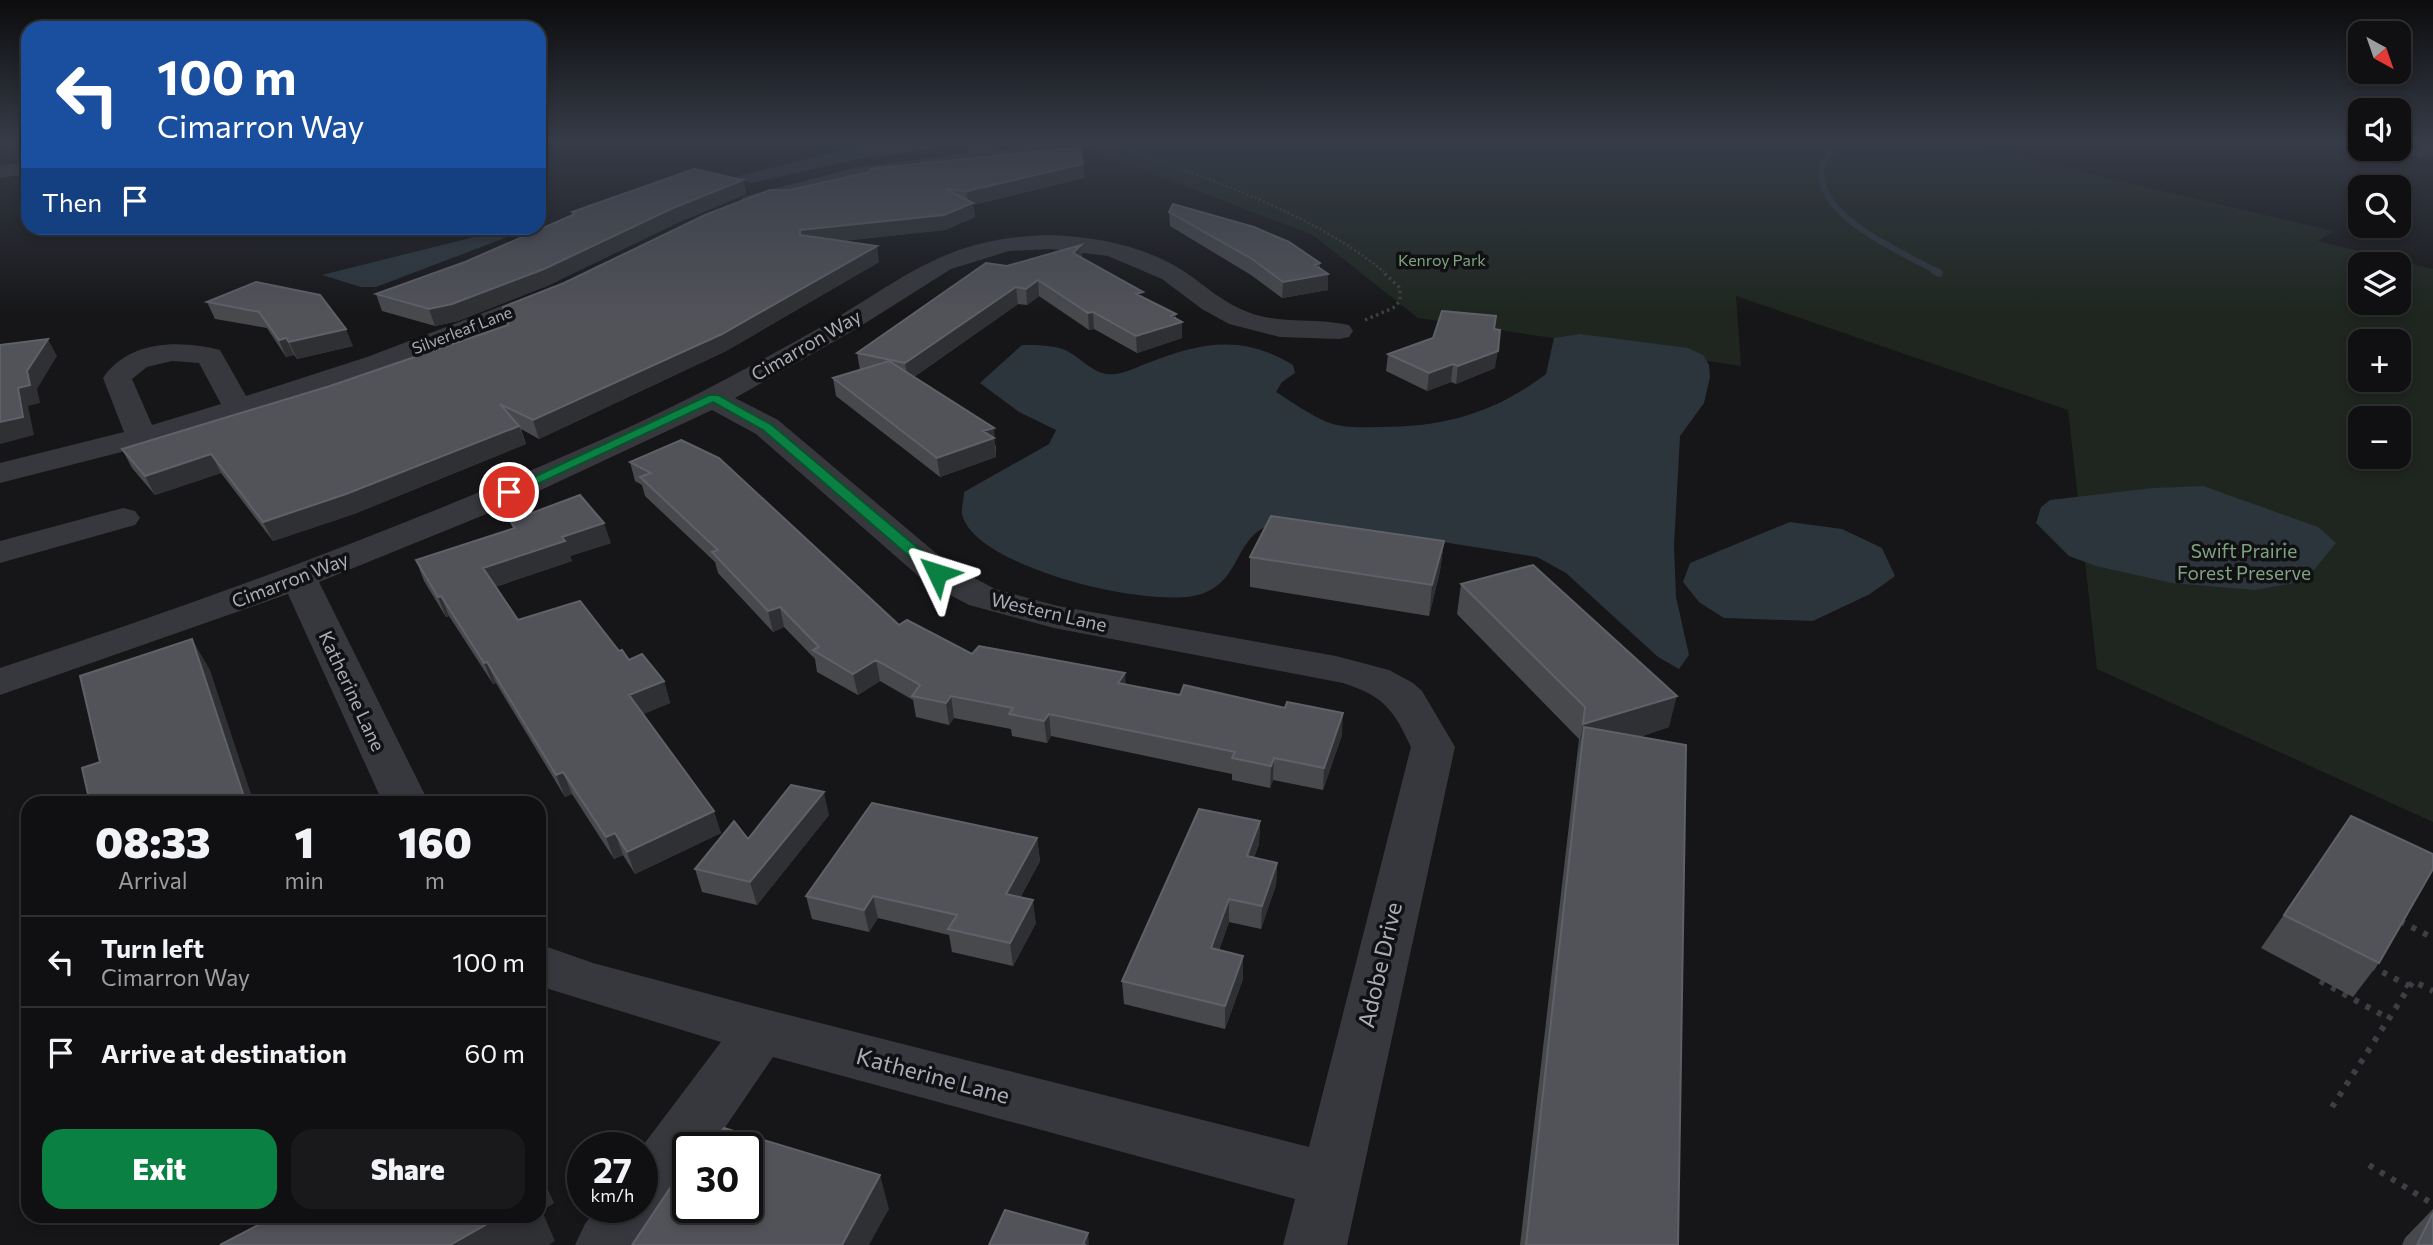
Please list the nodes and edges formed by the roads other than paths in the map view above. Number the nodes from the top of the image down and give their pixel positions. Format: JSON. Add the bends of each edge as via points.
{"nodes":[{"id":1,"x":759,"y":199,"type":"edge"},
{"id":2,"x":723,"y":213,"type":"edge"},
{"id":3,"x":582,"y":281,"type":"edge"},
{"id":4,"x":1339,"y":331,"type":"dead end"},
{"id":5,"x":713,"y":398,"type":"junction"},
{"id":6,"x":238,"y":408,"type":"junction"},
{"id":7,"x":141,"y":437,"type":"junction"},
{"id":8,"x":0,"y":473,"type":"edge"},
{"id":9,"x":123,"y":518,"type":"dead end"},
{"id":10,"x":0,"y":552,"type":"edge"},
{"id":11,"x":299,"y":578,"type":"junction"},
{"id":12,"x":0,"y":682,"type":"edge"},
{"id":13,"x":1402,"y":693,"type":"joint"},
{"id":14,"x":403,"y":796,"type":"edge"},
{"id":15,"x":546,"y":968,"type":"edge"},
{"id":16,"x":761,"y":1031,"type":"junction"},
{"id":17,"x":658,"y":1174,"type":"edge"},
{"id":18,"x":1329,"y":1180,"type":"junction"},
{"id":19,"x":623,"y":1223,"type":"edge"},
{"id":20,"x":607,"y":1245,"type":"edge"},
{"id":21,"x":1315,"y":1245,"type":"edge"}],
"edges":[{"from":1,"to":2,"type":"street"},
{"from":3,"to":6,"type":"street","name":"Silverleaf Lane","via":[[377,363]]},
{"from":4,"to":5,"type":"street","name":"Cimarron Way","via":[[1295,332],[1241,319],[1223,312],[1145,259],[1111,248],[1062,242],[1009,244],[946,260],[852,320]]},
{"from":5,"to":11,"type":"street","name":"Cimarron Way","via":[[552,474]]},
{"from":5,"to":13,"type":"street","name":"Western Lane","via":[[767,427],[937,573],[982,597],[1054,617],[1336,668],[1375,678]]},
{"from":6,"to":7,"type":"street","name":"Silverleaf Lane"},
{"from":6,"to":7,"type":"street","via":[[210,356],[178,349],[130,362],[117,378]]},
{"from":7,"to":8,"type":"street","name":"Silverleaf Lane"},
{"from":9,"to":10,"type":"street"},
{"from":11,"to":12,"type":"street","name":"Cimarron Way"},
{"from":11,"to":14,"type":"street","name":"Katherine Lane"},
{"from":13,"to":18,"type":"street","name":"Adobe Drive","via":[[1413,704],[1433,747]]},
{"from":15,"to":16,"type":"street","name":"Katherine Lane"},
{"from":16,"to":17,"type":"street"},
{"from":16,"to":18,"type":"street","name":"Katherine Lane"},
{"from":18,"to":21,"type":"street","name":"Adobe Drive"},
{"from":19,"to":20,"type":"street"}]}
